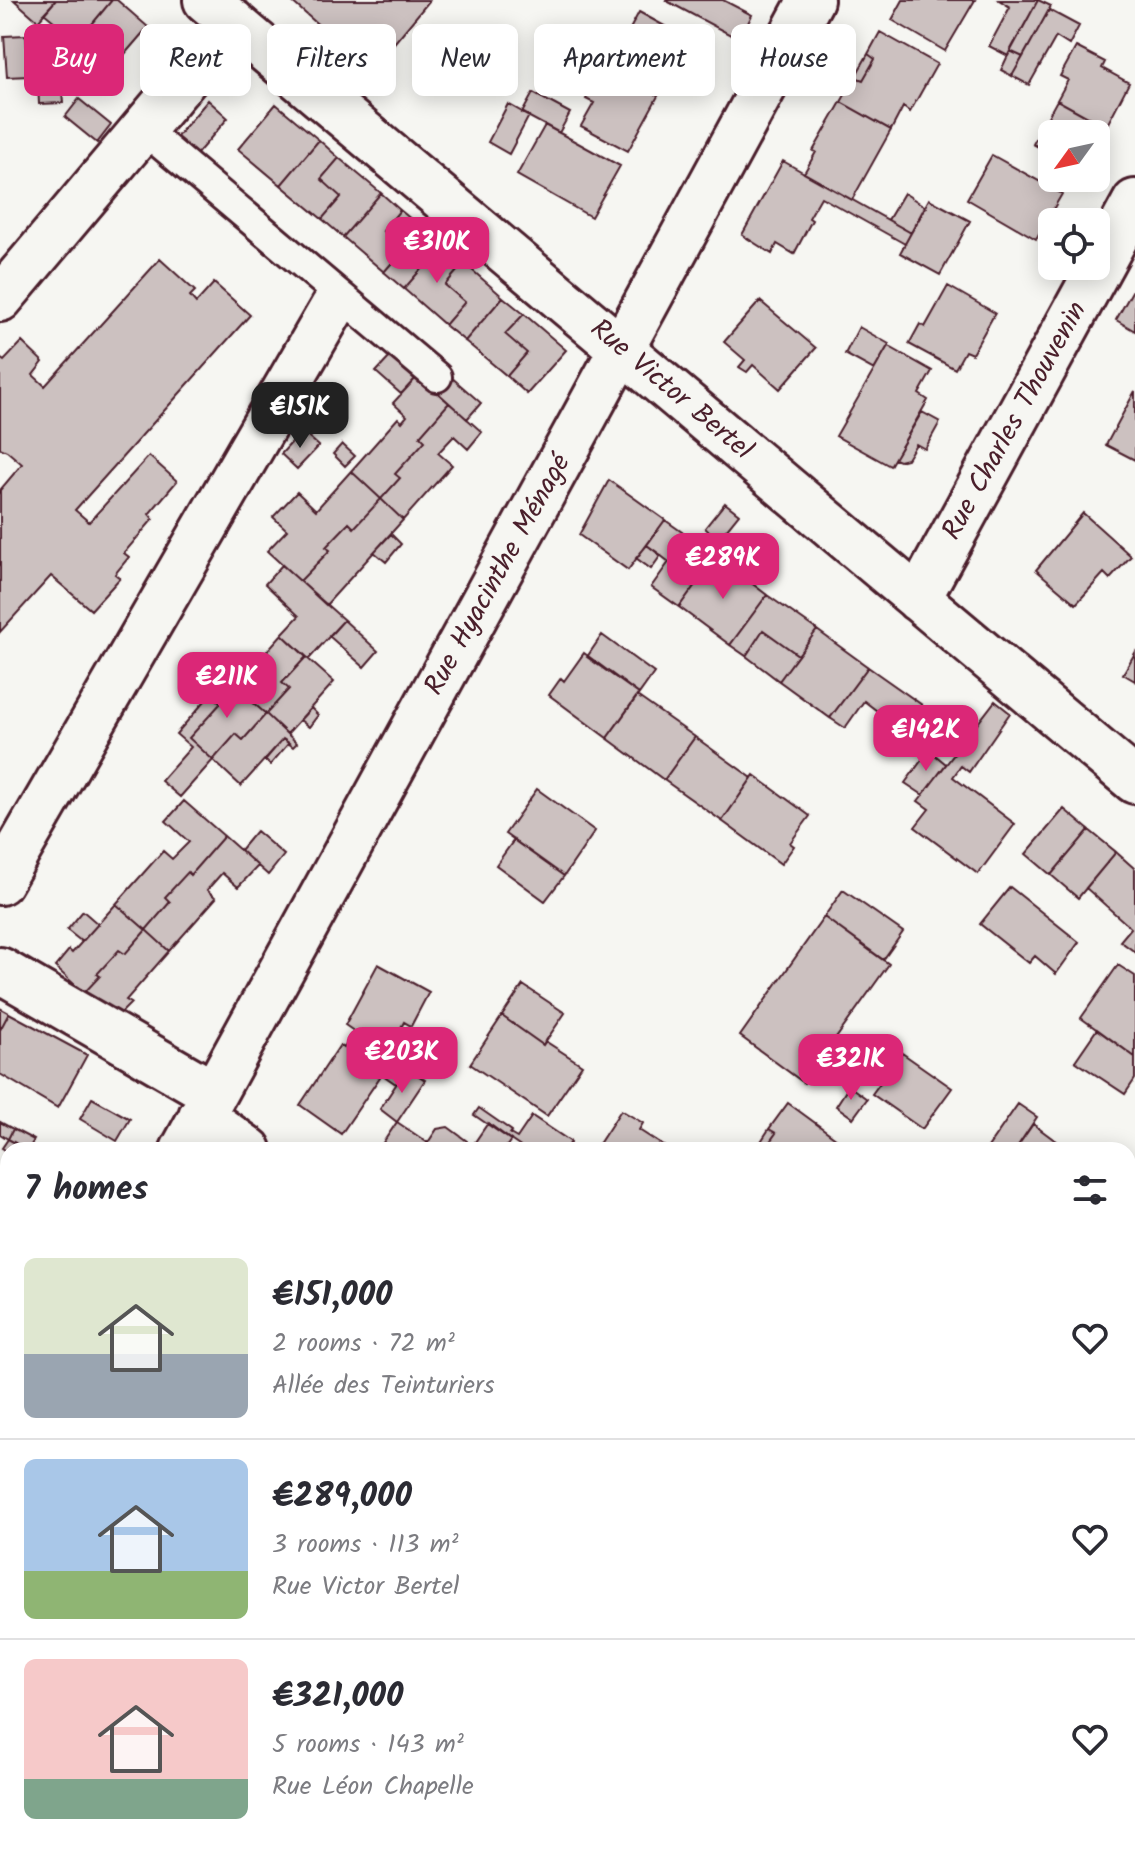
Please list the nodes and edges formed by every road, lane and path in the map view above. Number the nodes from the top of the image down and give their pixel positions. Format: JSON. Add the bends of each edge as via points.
{"nodes":[{"id":1,"x":811,"y":0,"type":"edge"},
{"id":2,"x":219,"y":11,"type":"edge"},
{"id":3,"x":143,"y":129,"type":"junction"},
{"id":4,"x":1135,"y":202,"type":"edge"},
{"id":5,"x":0,"y":299,"type":"edge"},
{"id":6,"x":337,"y":302,"type":"junction"},
{"id":7,"x":621,"y":349,"type":"junction"},
{"id":8,"x":437,"y":377,"type":"dead end"},
{"id":9,"x":918,"y":599,"type":"junction"},
{"id":10,"x":1135,"y":781,"type":"edge"},
{"id":11,"x":0,"y":882,"type":"edge"},
{"id":12,"x":0,"y":970,"type":"edge"},
{"id":13,"x":199,"y":1120,"type":"edge"},
{"id":14,"x":236,"y":1142,"type":"edge"}],
"edges":[{"from":1,"to":7,"type":"street","name":"Rue Hyacinthe Ménagé"},
{"from":2,"to":3,"type":"street"},
{"from":2,"to":7,"type":"street","name":"Rue Victor Bertel"},
{"from":3,"to":5,"type":"street"},
{"from":3,"to":6,"type":"lane"},
{"from":4,"to":9,"type":"street","name":"Rue Charles Thouvenin"},
{"from":6,"to":8,"type":"lane"},
{"from":6,"to":11,"type":"street"},
{"from":7,"to":9,"type":"street","name":"Rue Victor Bertel"},
{"from":7,"to":13,"type":"street","name":"Rue Hyacinthe Ménagé"},
{"from":9,"to":10,"type":"street","name":"Rue Victor Bertel"},
{"from":12,"to":13,"type":"street"},
{"from":13,"to":14,"type":"street"}]}
